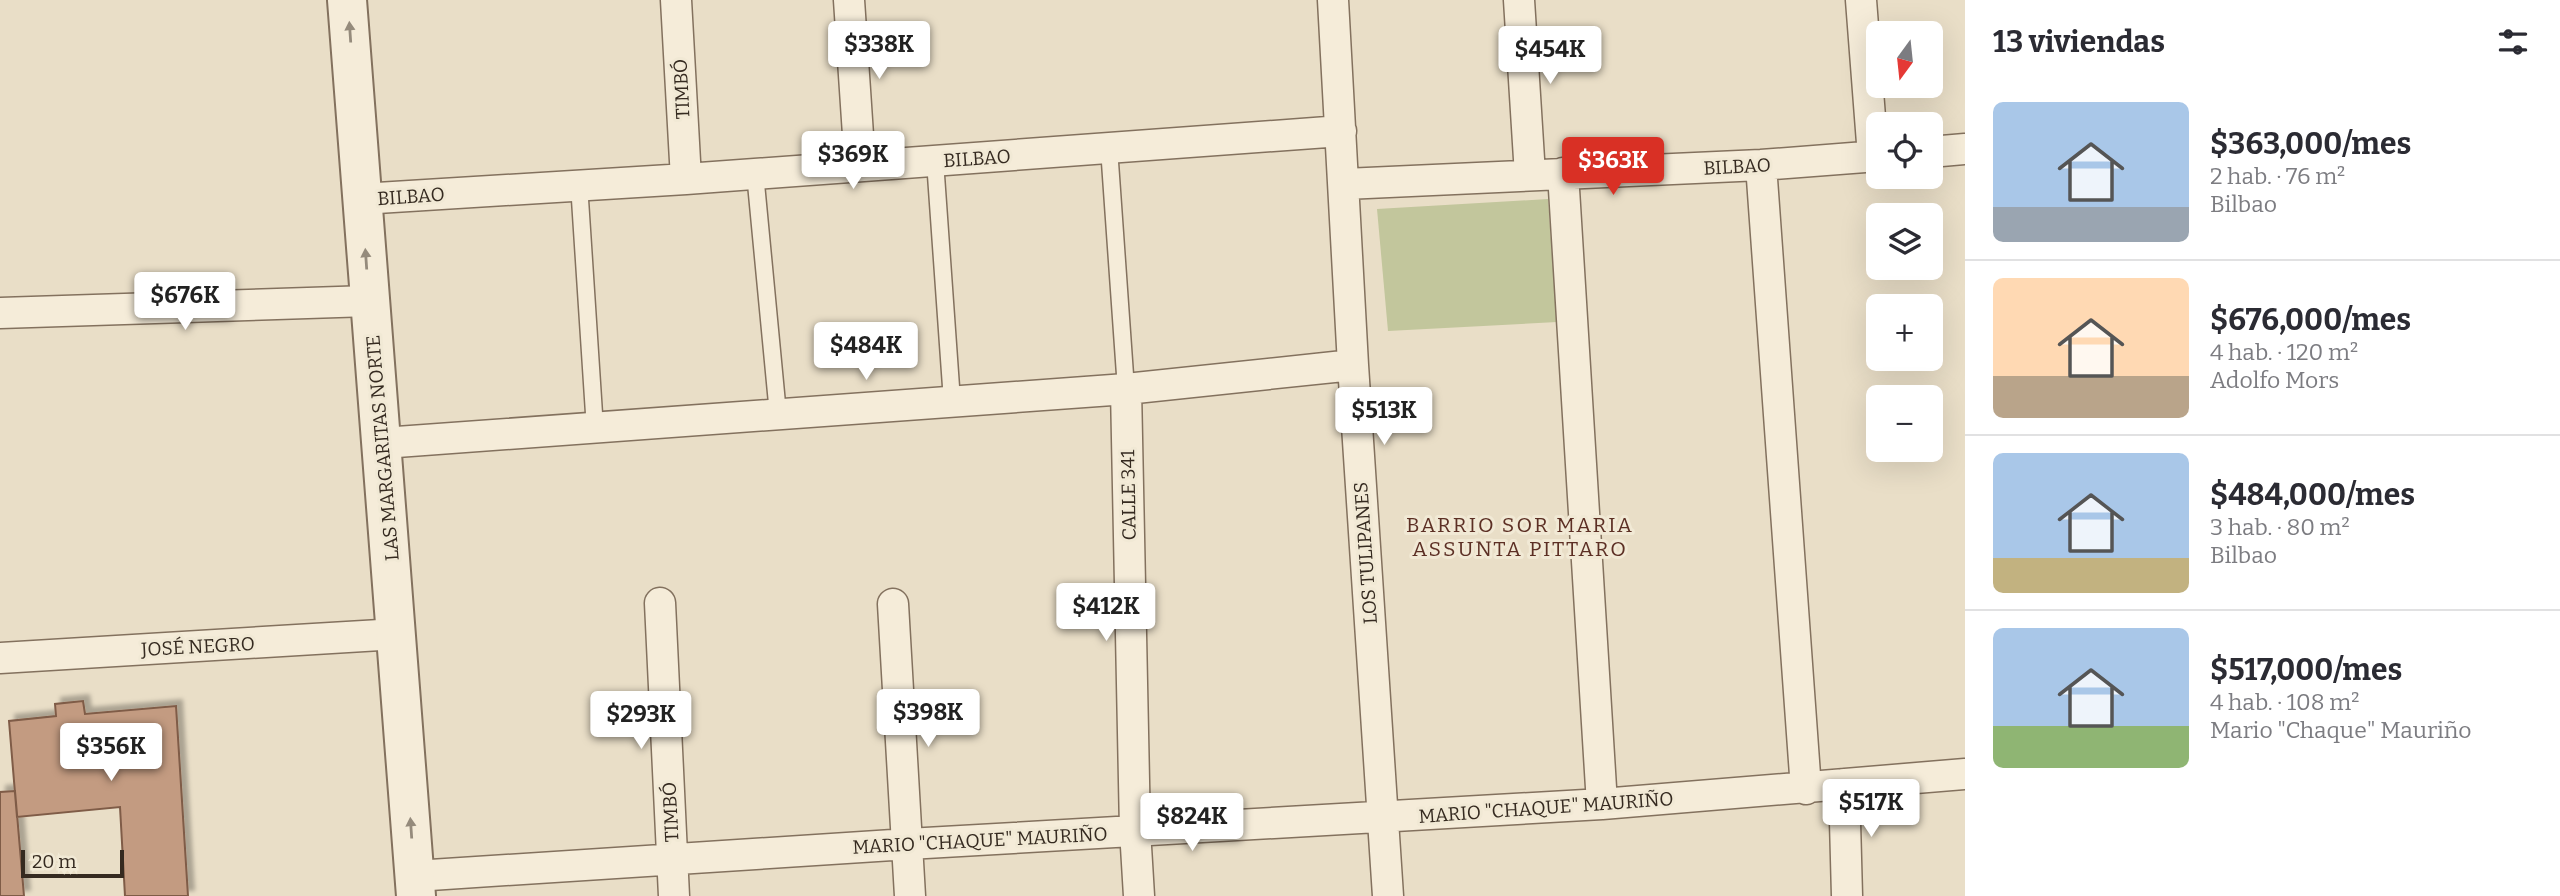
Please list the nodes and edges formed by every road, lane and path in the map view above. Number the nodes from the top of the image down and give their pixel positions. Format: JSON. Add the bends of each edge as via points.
{"nodes":[{"id":1,"x":347,"y":0,"type":"edge"},
{"id":2,"x":676,"y":0,"type":"edge"},
{"id":3,"x":849,"y":0,"type":"edge"},
{"id":4,"x":1333,"y":0,"type":"edge"},
{"id":5,"x":1519,"y":0,"type":"edge"},
{"id":6,"x":1861,"y":0,"type":"edge"},
{"id":7,"x":1871,"y":112,"type":"edge"},
{"id":8,"x":1341,"y":131,"type":"junction"},
{"id":9,"x":1110,"y":148,"type":"junction"},
{"id":10,"x":1965,"y":149,"type":"edge"},
{"id":11,"x":1943,"y":151,"type":"edge"},
{"id":12,"x":1866,"y":157,"type":"edge"},
{"id":13,"x":935,"y":161,"type":"junction"},
{"id":14,"x":860,"y":165,"type":"junction"},
{"id":15,"x":1761,"y":165,"type":"junction"},
{"id":16,"x":755,"y":173,"type":"junction"},
{"id":17,"x":1563,"y":173,"type":"junction"},
{"id":18,"x":1530,"y":175,"type":"junction"},
{"id":19,"x":686,"y":179,"type":"junction"},
{"id":20,"x":579,"y":184,"type":"junction"},
{"id":21,"x":1345,"y":184,"type":"junction"},
{"id":22,"x":361,"y":199,"type":"junction"},
{"id":23,"x":369,"y":301,"type":"junction"},
{"id":24,"x":0,"y":313,"type":"edge"},
{"id":25,"x":1353,"y":365,"type":"junction"},
{"id":26,"x":1126,"y":389,"type":"junction"},
{"id":27,"x":952,"y":401,"type":"junction"},
{"id":28,"x":778,"y":414,"type":"junction"},
{"id":29,"x":595,"y":429,"type":"junction"},
{"id":30,"x":383,"y":443,"type":"junction"},
{"id":31,"x":660,"y":603,"type":"dead end"},
{"id":32,"x":893,"y":604,"type":"dead end"},
{"id":33,"x":397,"y":635,"type":"junction"},
{"id":34,"x":0,"y":658,"type":"edge"},
{"id":35,"x":1965,"y":774,"type":"edge"},
{"id":36,"x":1844,"y":784,"type":"junction"},
{"id":37,"x":1805,"y":789,"type":"junction"},
{"id":38,"x":1602,"y":804,"type":"junction"},
{"id":39,"x":1383,"y":818,"type":"junction"},
{"id":40,"x":1135,"y":831,"type":"junction"},
{"id":41,"x":908,"y":844,"type":"junction"},
{"id":42,"x":672,"y":858,"type":"junction"},
{"id":43,"x":415,"y":886,"type":"edge"},
{"id":44,"x":674,"y":896,"type":"edge"},
{"id":45,"x":911,"y":896,"type":"edge"},
{"id":46,"x":1139,"y":896,"type":"edge"},
{"id":47,"x":1388,"y":896,"type":"edge"},
{"id":48,"x":1847,"y":896,"type":"edge"}],
"edges":[{"from":22,"to":1,"type":"street","name":"LAS MARGARITAS NORTE","one_way":true},
{"from":2,"to":19,"type":"street","name":"TIMBÓ"},
{"from":3,"to":14,"type":"street"},
{"from":4,"to":8,"type":"street","name":"LOS TULIPANES"},
{"from":5,"to":18,"type":"street"},
{"from":6,"to":7,"type":"street"},
{"from":8,"to":9,"type":"street","name":"BILBAO"},
{"from":8,"to":21,"type":"street","name":"LOS TULIPANES"},
{"from":9,"to":13,"type":"street","name":"BILBAO"},
{"from":9,"to":26,"type":"lane"},
{"from":10,"to":11,"type":"street"},
{"from":12,"to":15,"type":"street","name":"BILBAO"},
{"from":13,"to":14,"type":"street","name":"BILBAO"},
{"from":13,"to":27,"type":"lane"},
{"from":14,"to":16,"type":"street","name":"BILBAO"},
{"from":15,"to":17,"type":"street","name":"BILBAO"},
{"from":15,"to":37,"type":"street"},
{"from":16,"to":19,"type":"street","name":"BILBAO"},
{"from":16,"to":28,"type":"lane"},
{"from":17,"to":18,"type":"street","name":"BILBAO"},
{"from":17,"to":38,"type":"street"},
{"from":18,"to":21,"type":"street","name":"BILBAO"},
{"from":19,"to":20,"type":"street","name":"BILBAO"},
{"from":20,"to":22,"type":"street","name":"BILBAO"},
{"from":20,"to":29,"type":"lane"},
{"from":21,"to":25,"type":"street","name":"LOS TULIPANES"},
{"from":23,"to":22,"type":"street","name":"LAS MARGARITAS NORTE","one_way":true},
{"from":23,"to":24,"type":"street"},
{"from":23,"to":30,"type":"street","name":"LAS MARGARITAS NORTE"},
{"from":25,"to":26,"type":"street"},
{"from":25,"to":39,"type":"street","name":"LOS TULIPANES"},
{"from":26,"to":27,"type":"street"},
{"from":26,"to":40,"type":"street","name":"CALLE 341"},
{"from":27,"to":28,"type":"street"},
{"from":28,"to":29,"type":"street"},
{"from":29,"to":30,"type":"street"},
{"from":30,"to":33,"type":"street","name":"LAS MARGARITAS NORTE"},
{"from":31,"to":42,"type":"street","name":"TIMBÓ"},
{"from":32,"to":41,"type":"street"},
{"from":33,"to":34,"type":"street","name":"JOSÉ NEGRO"},
{"from":43,"to":33,"type":"street","name":"LAS MARGARITAS NORTE","one_way":true},
{"from":35,"to":36,"type":"street","name":"MARIO \"CHAQUE\" MAURIÑO"},
{"from":36,"to":37,"type":"street","name":"MARIO \"CHAQUE\" MAURIÑO"},
{"from":36,"to":48,"type":"street"},
{"from":37,"to":38,"type":"street","name":"MARIO \"CHAQUE\" MAURIÑO"},
{"from":38,"to":39,"type":"street","name":"MARIO \"CHAQUE\" MAURIÑO"},
{"from":39,"to":40,"type":"street","name":"MARIO \"CHAQUE\" MAURIÑO"},
{"from":39,"to":47,"type":"street","name":"LOS TULIPANES"},
{"from":40,"to":41,"type":"street","name":"MARIO \"CHAQUE\" MAURIÑO"},
{"from":40,"to":46,"type":"street","name":"CALLE 341"},
{"from":41,"to":42,"type":"street","name":"MARIO \"CHAQUE\" MAURIÑO"},
{"from":41,"to":45,"type":"street"},
{"from":42,"to":43,"type":"street","name":"MARIO \"CHAQUE\" MAURIÑO"},
{"from":42,"to":44,"type":"street","name":"TIMBÓ"}]}
